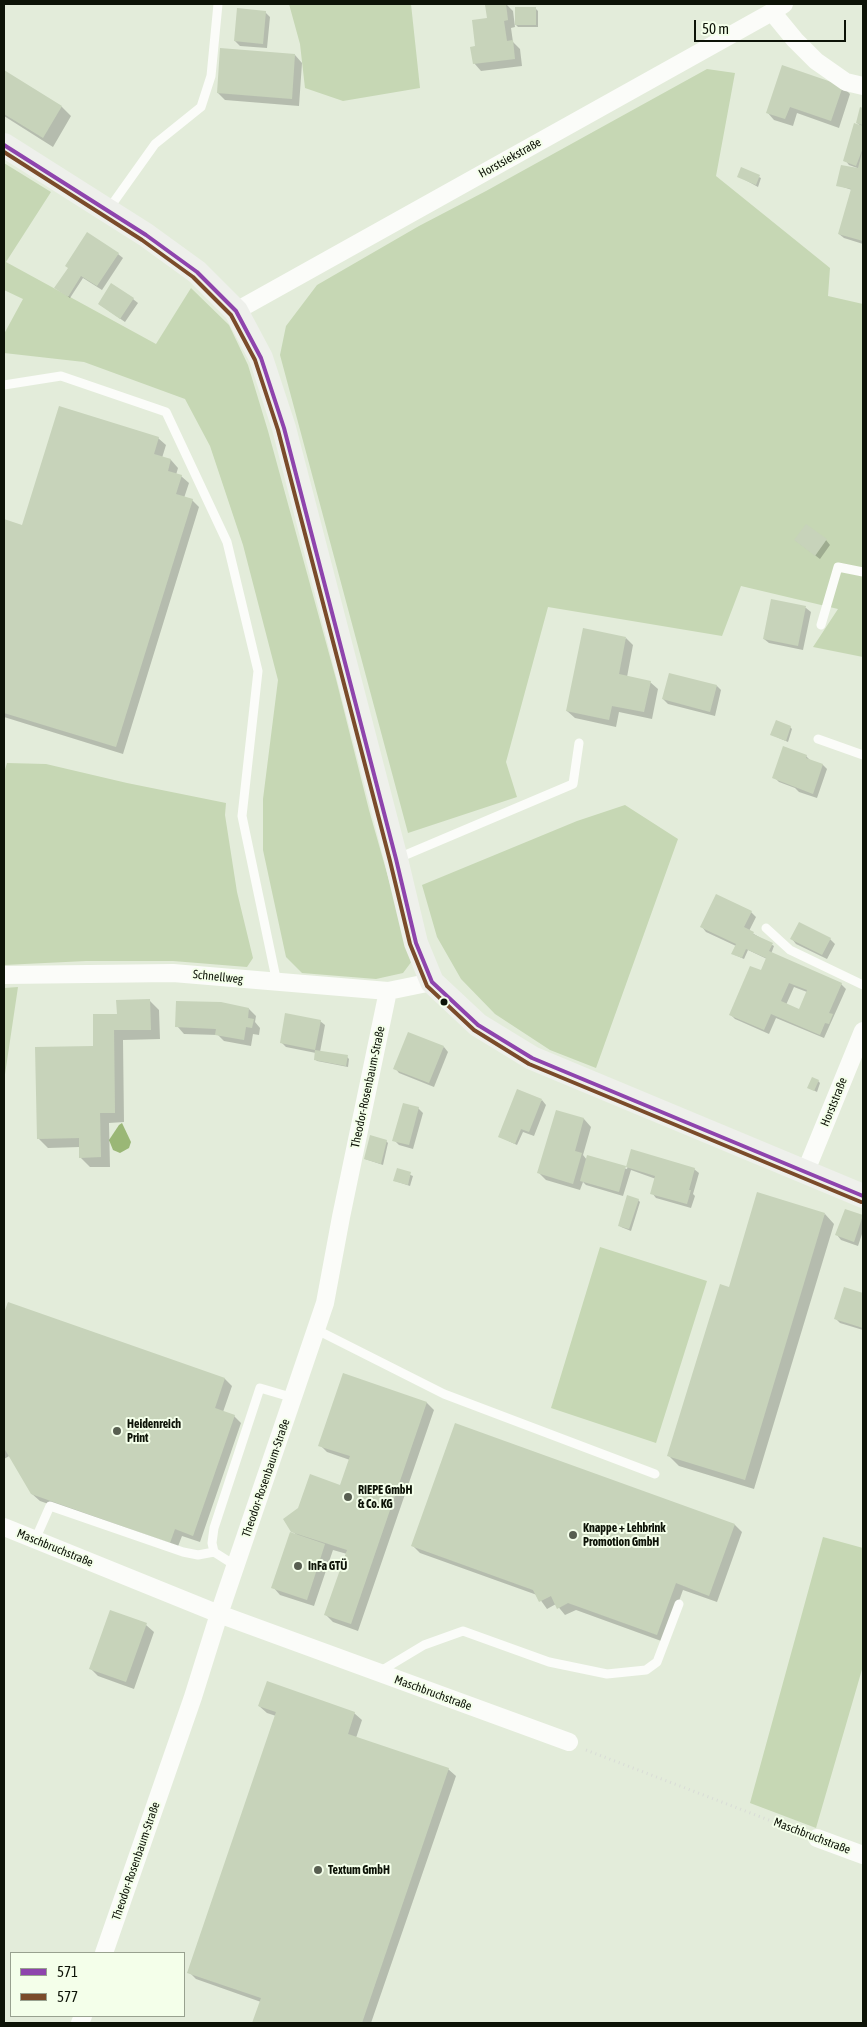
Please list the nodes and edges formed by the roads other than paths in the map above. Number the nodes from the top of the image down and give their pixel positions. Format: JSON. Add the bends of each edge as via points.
{"nodes":[{"id":1,"x":218,"y":4,"type":"edge"},
{"id":2,"x":778,"y":8,"type":"edge"},
{"id":3,"x":863,"y":86,"type":"edge"},
{"id":4,"x":4,"y":145,"type":"edge"},
{"id":5,"x":108,"y":210,"type":"junction"},
{"id":6,"x":236,"y":311,"type":"junction"},
{"id":7,"x":4,"y":385,"type":"edge"},
{"id":8,"x":863,"y":572,"type":"edge"},
{"id":9,"x":821,"y":625,"type":"dead end"},
{"id":10,"x":818,"y":739,"type":"dead end"},
{"id":11,"x":579,"y":743,"type":"dead end"},
{"id":12,"x":863,"y":755,"type":"edge"},
{"id":13,"x":396,"y":859,"type":"junction"},
{"id":14,"x":766,"y":928,"type":"dead end"},
{"id":15,"x":4,"y":975,"type":"edge"},
{"id":16,"x":432,"y":982,"type":"junction"},
{"id":17,"x":277,"y":983,"type":"junction"},
{"id":18,"x":863,"y":985,"type":"edge"},
{"id":19,"x":388,"y":991,"type":"junction"},
{"id":20,"x":863,"y":1031,"type":"edge"},
{"id":21,"x":805,"y":1173,"type":"junction"},
{"id":22,"x":863,"y":1196,"type":"edge"},
{"id":23,"x":317,"y":1330,"type":"junction"},
{"id":24,"x":294,"y":1398,"type":"junction"},
{"id":25,"x":655,"y":1474,"type":"dead end"},
{"id":26,"x":4,"y":1527,"type":"edge"},
{"id":27,"x":35,"y":1540,"type":"junction"},
{"id":28,"x":214,"y":1552,"type":"junction"},
{"id":29,"x":236,"y":1566,"type":"junction"},
{"id":30,"x":679,"y":1604,"type":"dead end"},
{"id":31,"x":219,"y":1614,"type":"junction"},
{"id":32,"x":377,"y":1673,"type":"junction"},
{"id":33,"x":569,"y":1742,"type":"road end"},
{"id":34,"x":816,"y":1838,"type":"road end"},
{"id":35,"x":863,"y":1855,"type":"edge"},
{"id":36,"x":104,"y":1952,"type":"edge"}],
"edges":[{"from":1,"to":5,"type":"lane","via":[[211,76],[201,107],[155,144]]},
{"from":2,"to":3,"type":"street","via":[[795,40],[816,61],[846,82]]},
{"from":2,"to":6,"type":"street","name":"Horstsiekstraße"},
{"from":4,"to":5,"type":"main road"},
{"from":5,"to":6,"type":"main road","via":[[197,272]]},
{"from":6,"to":13,"type":"main road","via":[[261,358],[284,428]]},
{"from":7,"to":17,"type":"lane","via":[[61,376],[166,412],[227,542],[258,671],[242,816]]},
{"from":8,"to":9,"type":"lane","via":[[838,567]]},
{"from":10,"to":12,"type":"lane"},
{"from":11,"to":13,"type":"lane","via":[[573,784]]},
{"from":13,"to":16,"type":"main road","via":[[416,942]]},
{"from":14,"to":18,"type":"lane","via":[[790,950]]},
{"from":15,"to":17,"type":"street","name":"Schnellweg","via":[[173,973]]},
{"from":16,"to":19,"type":"street","name":"Schnellweg"},
{"from":16,"to":21,"type":"main road","via":[[478,1025],[532,1058]]},
{"from":17,"to":19,"type":"street","name":"Schnellweg"},
{"from":19,"to":23,"type":"street","name":"Theodor-Rosenbaum-Straße"},
{"from":20,"to":21,"type":"street","name":"Horststraße"},
{"from":21,"to":22,"type":"main road"},
{"from":23,"to":24,"type":"street","name":"Theodor-Rosenbaum-Straße"},
{"from":23,"to":25,"type":"lane","via":[[444,1394]]},
{"from":24,"to":28,"type":"lane","via":[[260,1388],[214,1528]]},
{"from":24,"to":29,"type":"street","name":"Theodor-Rosenbaum-Straße"},
{"from":26,"to":27,"type":"street","name":"Maschbruchstraße"},
{"from":27,"to":28,"type":"lane","via":[[50,1506],[184,1552],[198,1555]]},
{"from":27,"to":31,"type":"street","name":"Maschbruchstraße"},
{"from":28,"to":29,"type":"lane"},
{"from":29,"to":31,"type":"street","name":"Theodor-Rosenbaum-Straße"},
{"from":30,"to":32,"type":"lane","via":[[656,1662],[646,1670],[607,1674],[549,1662],[463,1631],[424,1645]]},
{"from":31,"to":32,"type":"street","name":"Maschbruchstraße"},
{"from":31,"to":36,"type":"street","name":"Theodor-Rosenbaum-Straße"},
{"from":32,"to":33,"type":"street","name":"Maschbruchstraße"},
{"from":34,"to":35,"type":"street","name":"Maschbruchstraße"}]}
